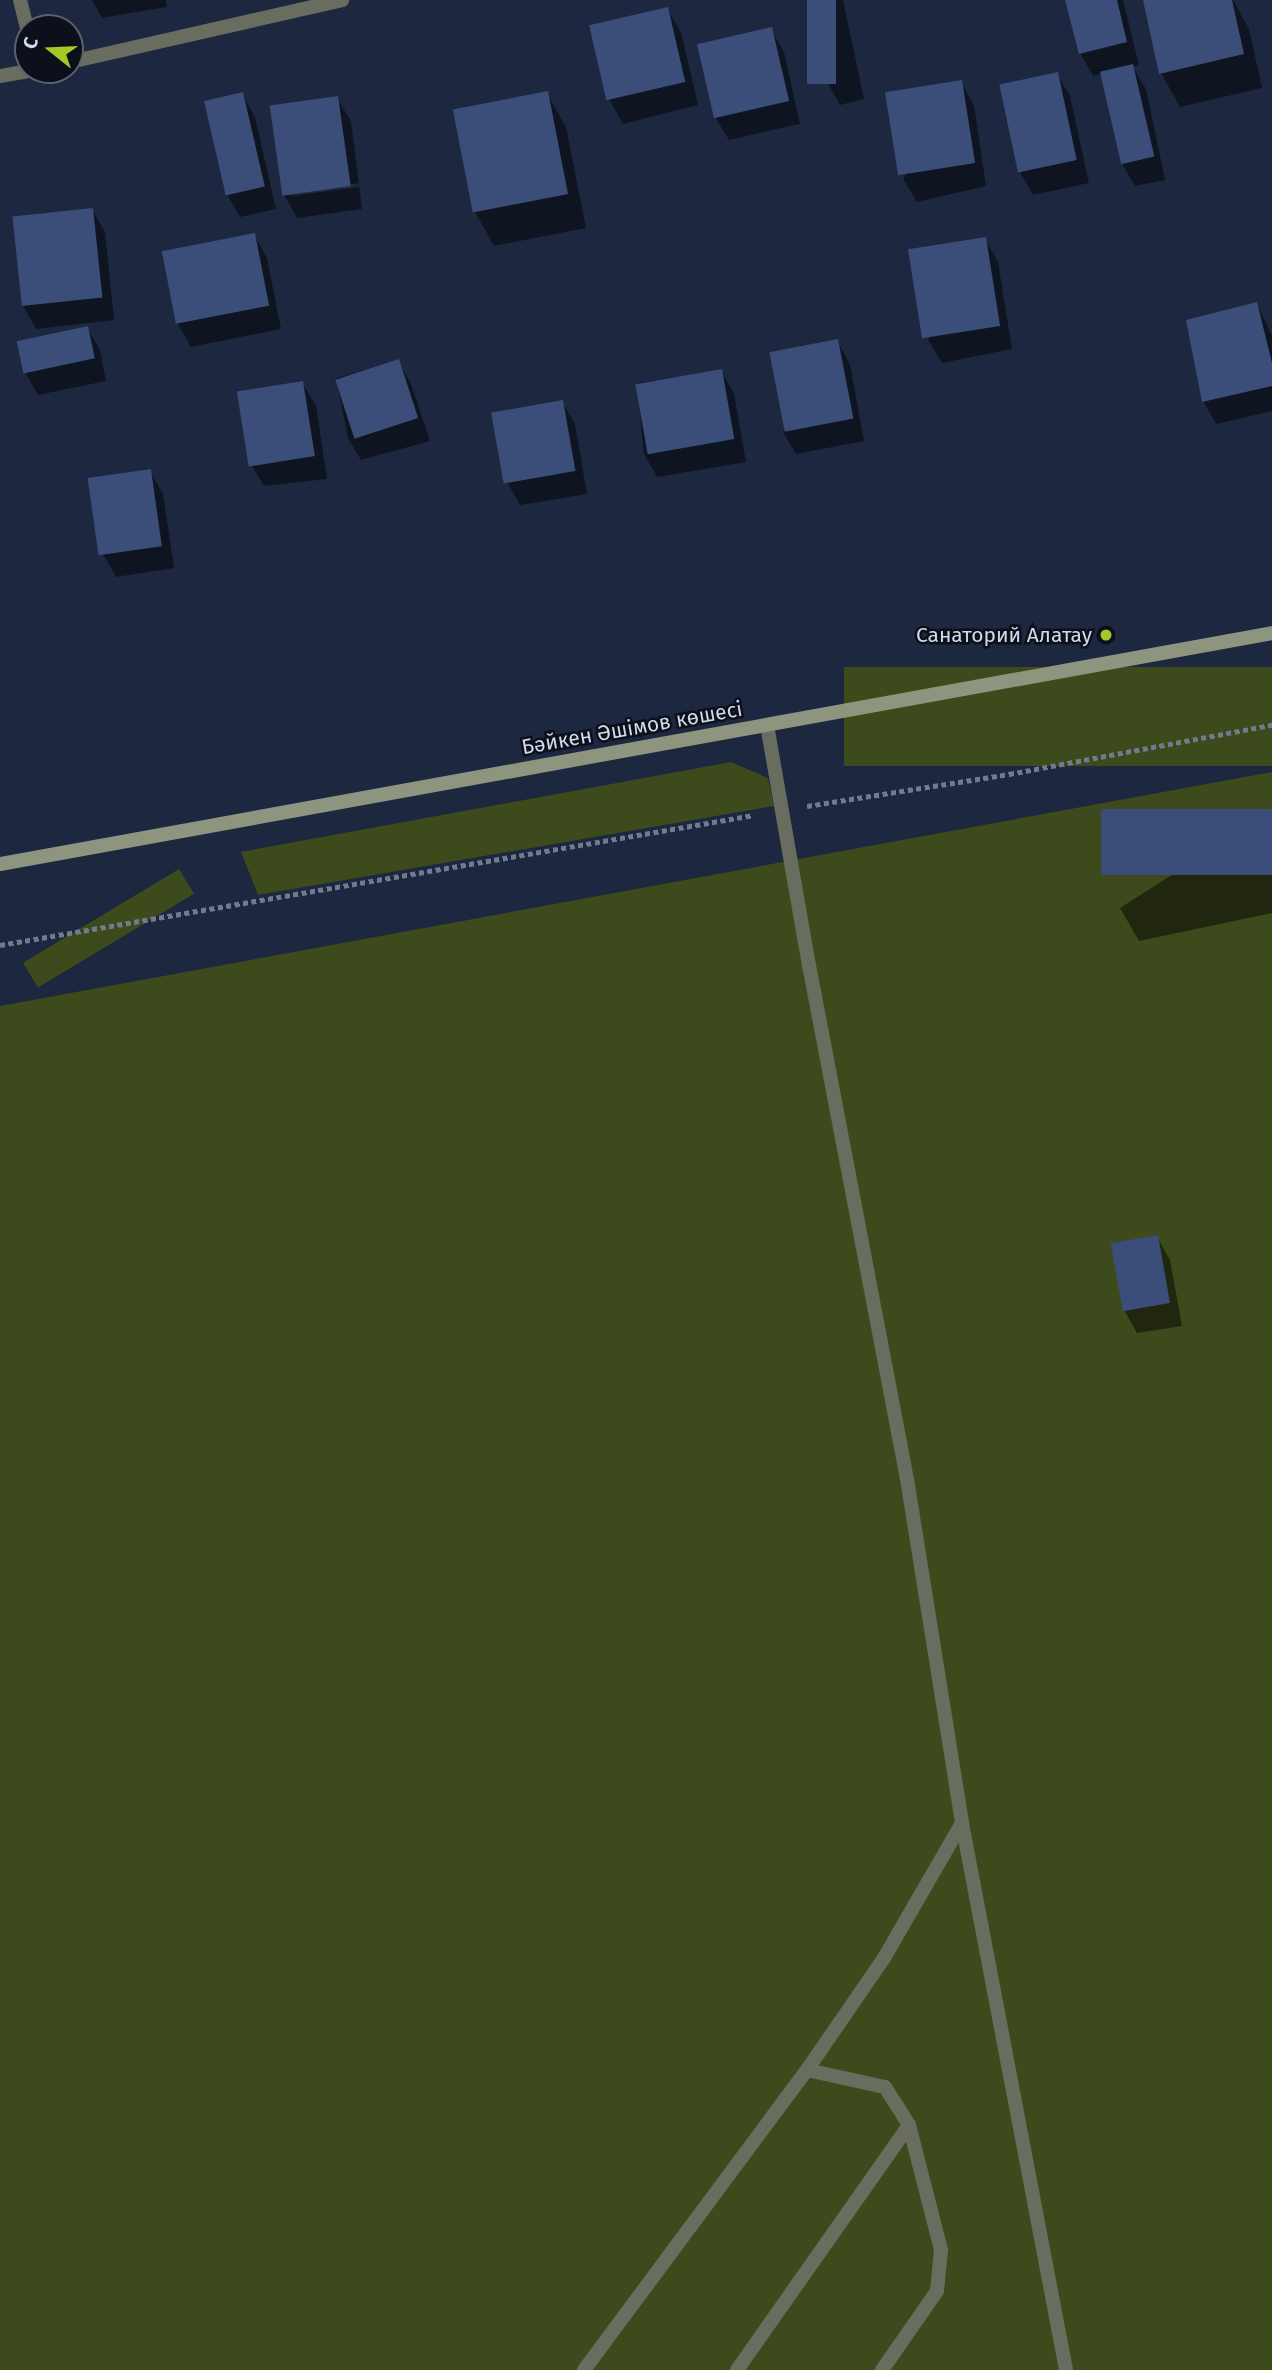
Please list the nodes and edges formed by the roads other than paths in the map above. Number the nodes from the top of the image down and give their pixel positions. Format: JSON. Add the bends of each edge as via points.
{"nodes":[{"id":1,"x":342,"y":0,"type":"edge"},
{"id":2,"x":84,"y":59,"type":"edge"},
{"id":3,"x":1272,"y":633,"type":"edge"},
{"id":4,"x":767,"y":725,"type":"junction"},
{"id":5,"x":0,"y":864,"type":"edge"},
{"id":6,"x":962,"y":1823,"type":"junction"},
{"id":7,"x":807,"y":2070,"type":"junction"},
{"id":8,"x":909,"y":2126,"type":"junction"},
{"id":9,"x":584,"y":2370,"type":"edge"},
{"id":10,"x":737,"y":2370,"type":"edge"},
{"id":11,"x":882,"y":2370,"type":"edge"},
{"id":12,"x":1066,"y":2370,"type":"edge"}],
"edges":[{"from":1,"to":2,"type":"street"},
{"from":3,"to":4,"type":"main road","name":"Бәйкен Әшімов көшесі"},
{"from":4,"to":5,"type":"main road","name":"Бәйкен Әшімов көшесі"},
{"from":4,"to":6,"type":"street","via":[[907,1479]]},
{"from":6,"to":7,"type":"street","via":[[884,1958]]},
{"from":6,"to":12,"type":"street"},
{"from":7,"to":8,"type":"street","via":[[885,2087]]},
{"from":7,"to":9,"type":"street"},
{"from":8,"to":10,"type":"street"},
{"from":8,"to":11,"type":"street","via":[[941,2250],[941,2273],[937,2291]]}]}
